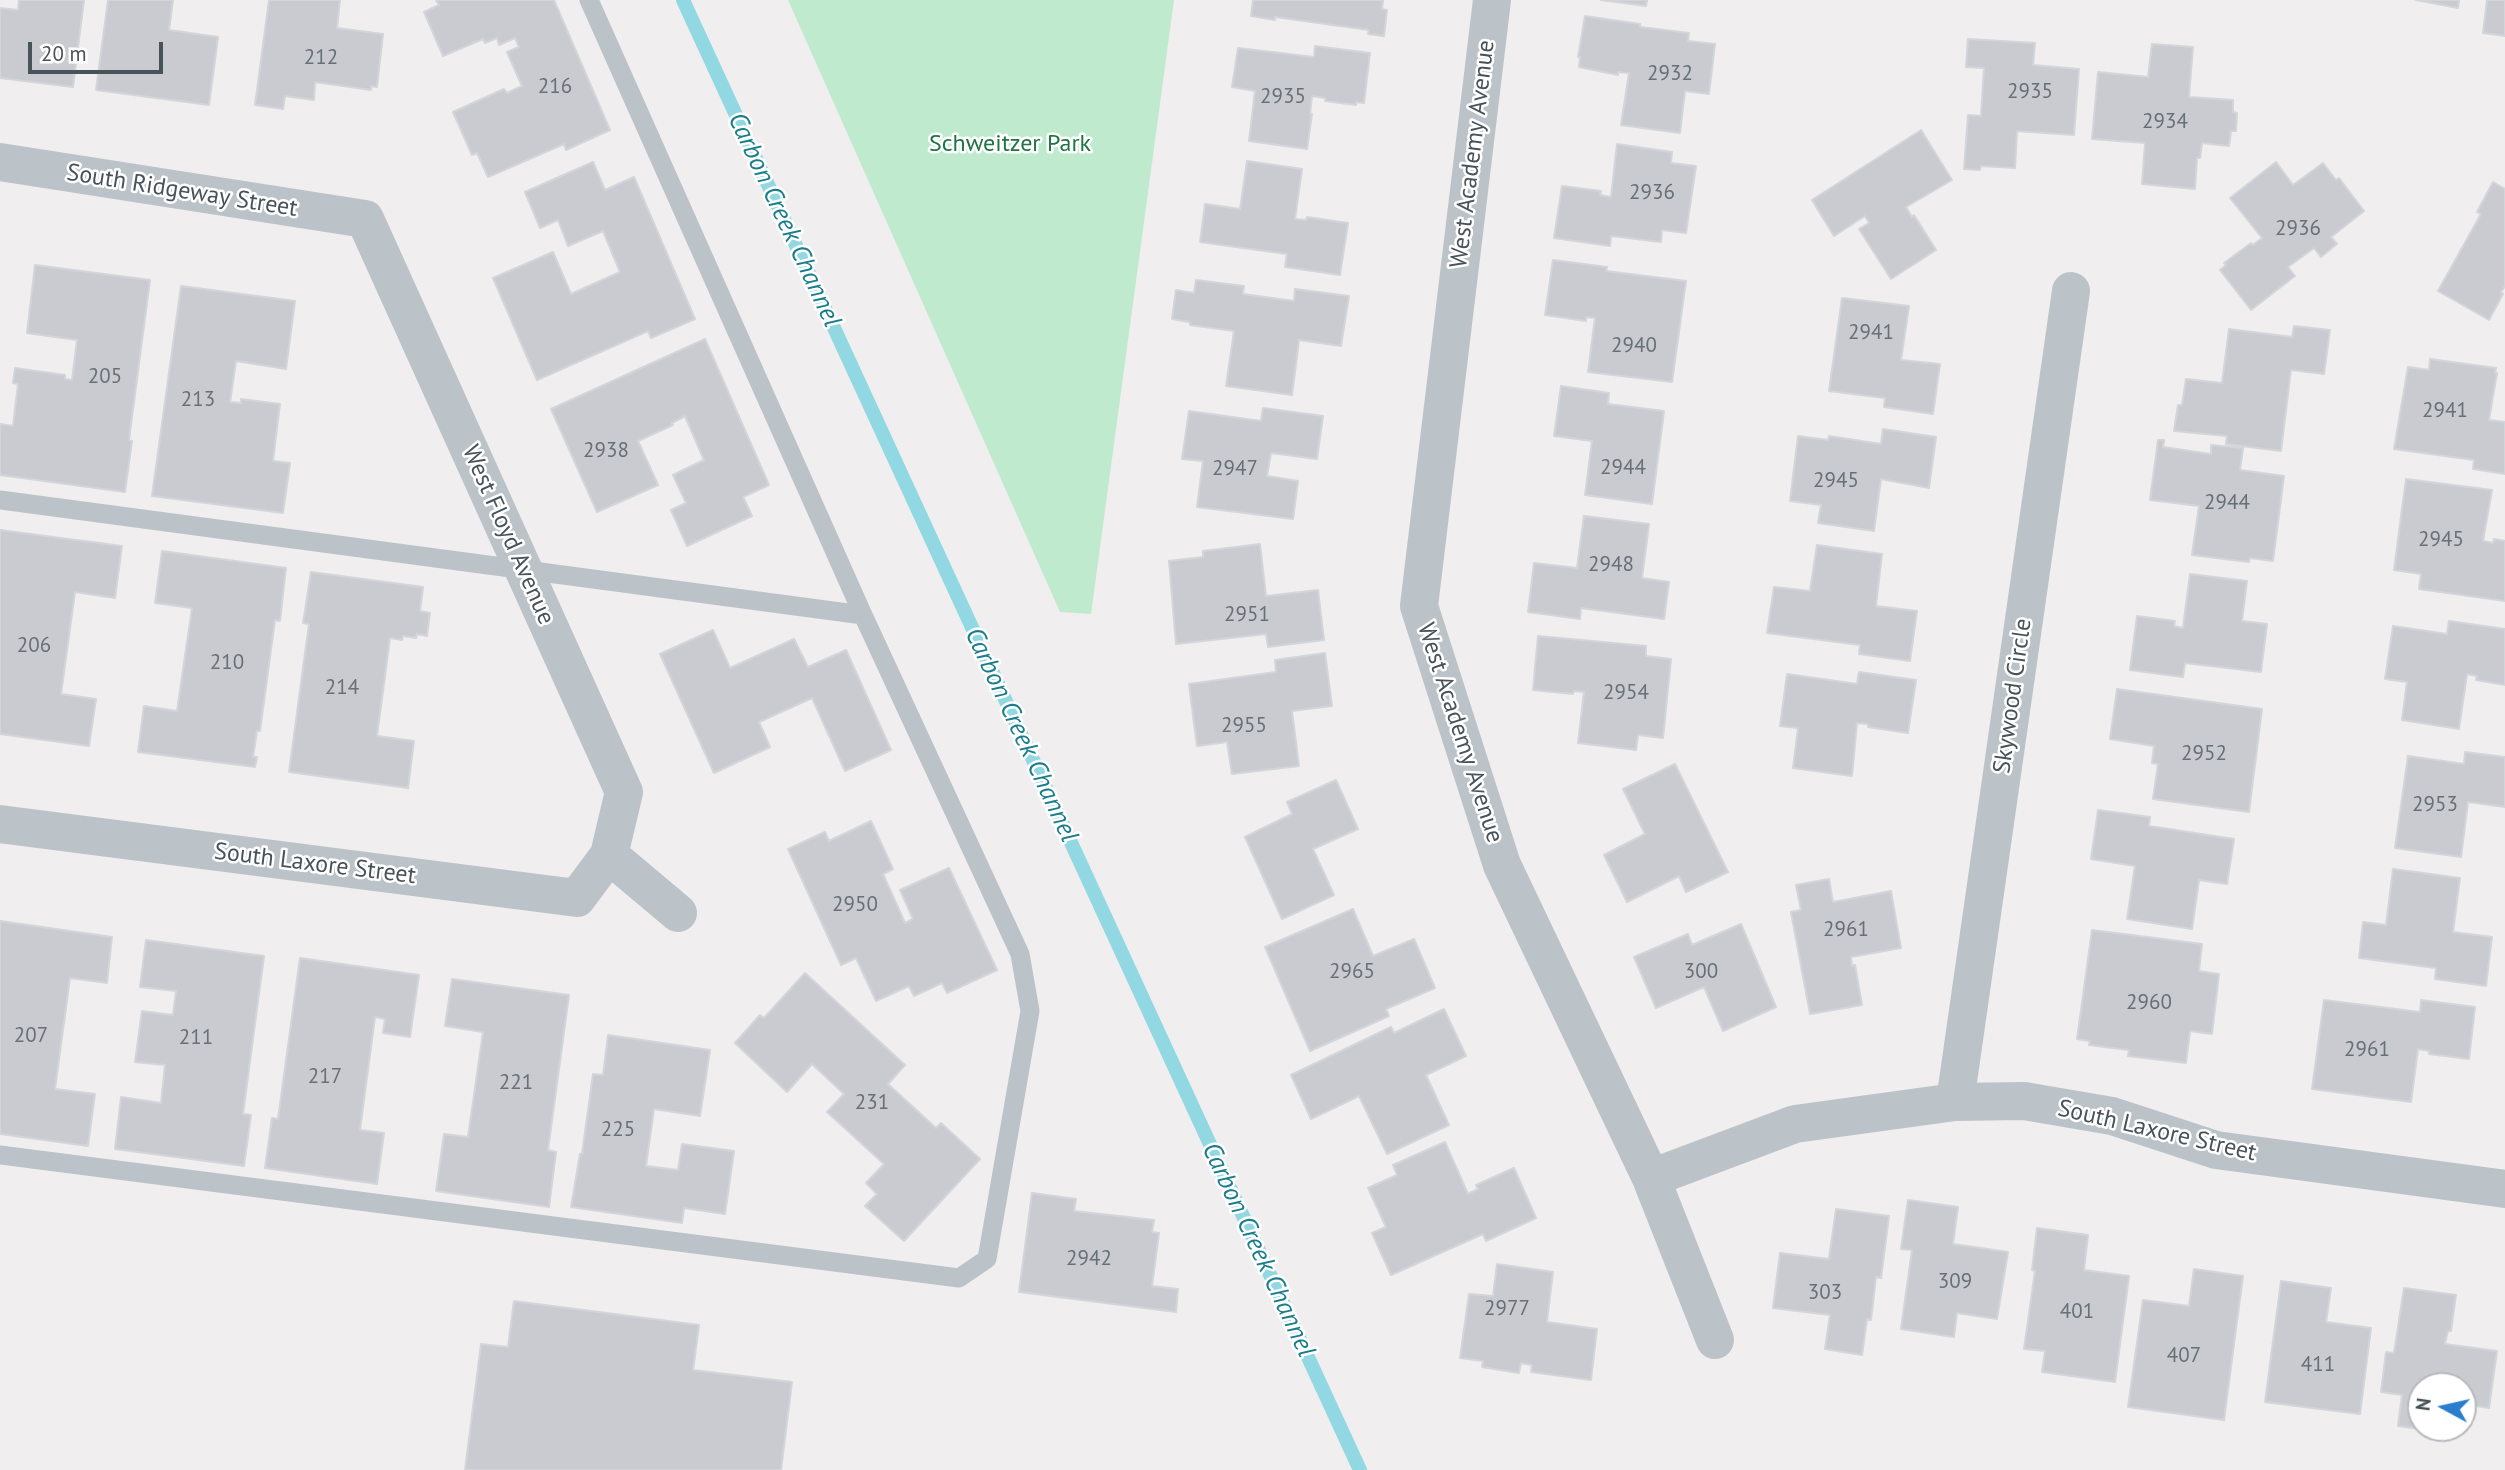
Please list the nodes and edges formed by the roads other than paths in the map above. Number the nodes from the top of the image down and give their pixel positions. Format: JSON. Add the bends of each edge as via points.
{"nodes":[{"id":1,"x":589,"y":0,"type":"edge"},
{"id":2,"x":1492,"y":0,"type":"edge"},
{"id":3,"x":0,"y":162,"type":"edge"},
{"id":4,"x":365,"y":219,"type":"joint"},
{"id":5,"x":2071,"y":291,"type":"dead end"},
{"id":6,"x":0,"y":500,"type":"edge"},
{"id":7,"x":523,"y":568,"type":"junction"},
{"id":8,"x":863,"y":615,"type":"junction"},
{"id":9,"x":0,"y":824,"type":"edge"},
{"id":10,"x":609,"y":855,"type":"junction"},
{"id":11,"x":678,"y":913,"type":"dead end"},
{"id":12,"x":1955,"y":1101,"type":"junction"},
{"id":13,"x":0,"y":1155,"type":"edge"},
{"id":14,"x":1651,"y":1178,"type":"junction"},
{"id":15,"x":2505,"y":1189,"type":"edge"},
{"id":16,"x":1715,"y":1340,"type":"dead end"}],
"edges":[{"from":1,"to":8,"type":"lane"},
{"from":2,"to":14,"type":"street","name":"West Academy Avenue","via":[[1419,606],[1502,865]]},
{"from":3,"to":4,"type":"street","name":"South Ridgeway Street"},
{"from":4,"to":7,"type":"street","name":"West Floyd Avenue"},
{"from":5,"to":12,"type":"street","name":"Skywood Circle"},
{"from":6,"to":7,"type":"lane"},
{"from":7,"to":8,"type":"lane"},
{"from":7,"to":10,"type":"street","name":"West Floyd Avenue","via":[[624,792]]},
{"from":8,"to":13,"type":"lane","via":[[1020,954],[1030,1011],[987,1259],[959,1278]]},
{"from":9,"to":10,"type":"street","name":"South Laxore Street","via":[[577,898]]},
{"from":10,"to":11,"type":"street"},
{"from":12,"to":14,"type":"street","name":"South Laxore Street","via":[[1795,1124]]},
{"from":12,"to":15,"type":"street","name":"South Laxore Street","via":[[2024,1101],[2112,1116],[2216,1150]]},
{"from":14,"to":16,"type":"street","name":"West Academy Avenue"}]}
